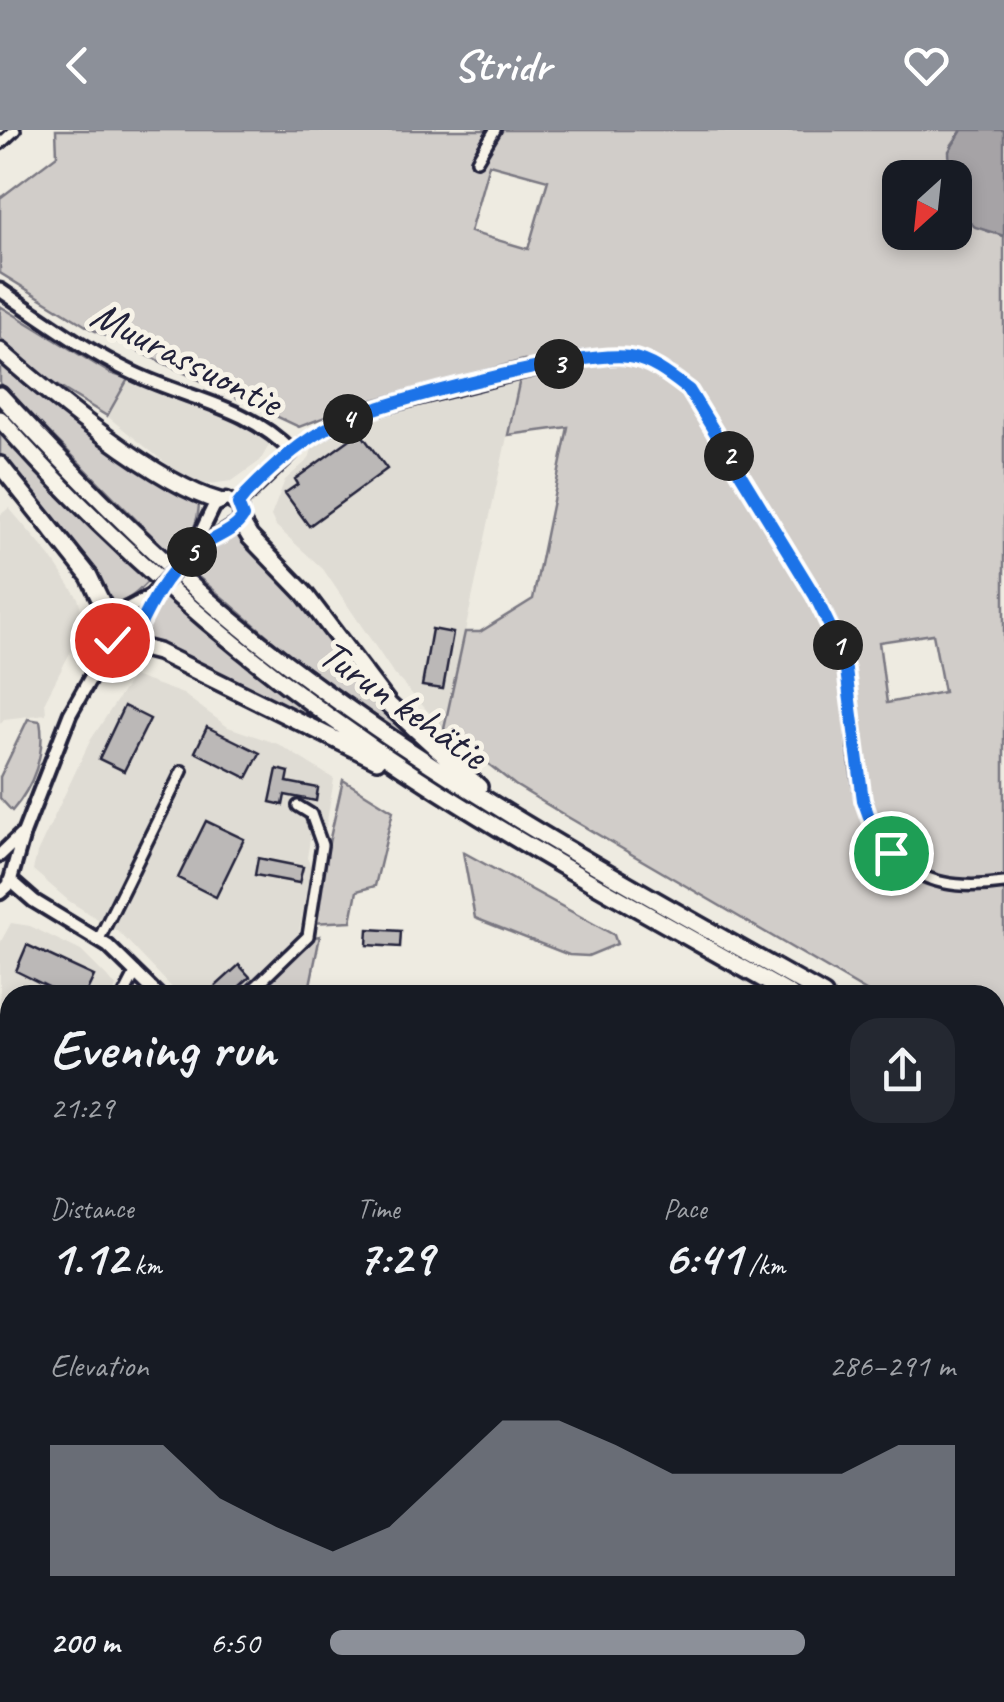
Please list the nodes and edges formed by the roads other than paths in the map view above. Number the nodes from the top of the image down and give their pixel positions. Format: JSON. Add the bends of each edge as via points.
{"nodes":[{"id":1,"x":15,"y":130,"type":"edge"},
{"id":2,"x":494,"y":130,"type":"edge"},
{"id":3,"x":0,"y":144,"type":"edge"},
{"id":4,"x":477,"y":160,"type":"dead end"},
{"id":5,"x":0,"y":290,"type":"edge"},
{"id":6,"x":0,"y":351,"type":"edge"},
{"id":7,"x":0,"y":395,"type":"edge"},
{"id":8,"x":0,"y":419,"type":"edge"},
{"id":9,"x":292,"y":452,"type":"junction"},
{"id":10,"x":0,"y":465,"type":"edge"},
{"id":11,"x":219,"y":501,"type":"junction"},
{"id":12,"x":238,"y":504,"type":"junction"},
{"id":13,"x":241,"y":522,"type":"junction"},
{"id":14,"x":191,"y":553,"type":"junction"},
{"id":15,"x":152,"y":596,"type":"junction"},
{"id":16,"x":110,"y":620,"type":"junction"},
{"id":17,"x":120,"y":642,"type":"junction"},
{"id":18,"x":182,"y":771,"type":"dead end"},
{"id":19,"x":438,"y":791,"type":"junction"},
{"id":20,"x":298,"y":806,"type":"dead end"},
{"id":21,"x":528,"y":827,"type":"junction"},
{"id":22,"x":24,"y":832,"type":"junction"},
{"id":23,"x":5,"y":868,"type":"edge"},
{"id":24,"x":1004,"y":883,"type":"edge"},
{"id":25,"x":1,"y":893,"type":"edge"},
{"id":26,"x":34,"y":901,"type":"junction"},
{"id":27,"x":99,"y":940,"type":"junction"},
{"id":28,"x":136,"y":972,"type":"junction"},
{"id":29,"x":129,"y":985,"type":"edge"},
{"id":30,"x":148,"y":985,"type":"edge"},
{"id":31,"x":257,"y":985,"type":"edge"},
{"id":32,"x":774,"y":985,"type":"edge"},
{"id":33,"x":806,"y":985,"type":"edge"}],
"edges":[{"from":1,"to":3,"type":"street"},
{"from":2,"to":4,"type":"street"},
{"from":5,"to":9,"type":"street","name":"Muurassuontie","via":[[116,365],[247,416]]},
{"from":6,"to":11,"type":"highway","via":[[119,444],[185,488]]},
{"from":7,"to":21,"type":"highway","name":"Turun kehätie","via":[[157,554],[278,657]]},
{"from":8,"to":19,"type":"highway","name":"Turun kehätie","via":[[210,621]]},
{"from":9,"to":12,"type":"street"},
{"from":9,"to":24,"type":"street","via":[[358,414],[582,358],[633,357],[667,372],[689,390],[827,618],[846,670],[863,800],[873,828],[891,853],[941,884]]},
{"from":10,"to":16,"type":"highway","via":[[88,576]]},
{"from":11,"to":12,"type":"street"},
{"from":11,"to":14,"type":"street"},
{"from":12,"to":13,"type":"street"},
{"from":13,"to":14,"type":"street"},
{"from":13,"to":21,"type":"highway","via":[[389,705]]},
{"from":14,"to":15,"type":"street","bridge":true},
{"from":15,"to":16,"type":"street"},
{"from":15,"to":17,"type":"street","via":[[135,637]]},
{"from":16,"to":17,"type":"street","via":[[108,633]]},
{"from":17,"to":19,"type":"highway","via":[[158,652]]},
{"from":17,"to":22,"type":"street","via":[[79,693]]},
{"from":18,"to":27,"type":"street"},
{"from":19,"to":32,"type":"highway","name":"Turun kehätie"},
{"from":20,"to":31,"type":"street","via":[[311,814],[322,845],[308,936]]},
{"from":21,"to":33,"type":"highway","name":"Turun kehätie"},
{"from":22,"to":23,"type":"street"},
{"from":22,"to":23,"type":"street"},
{"from":23,"to":25,"type":"street"},
{"from":23,"to":26,"type":"street"},
{"from":25,"to":26,"type":"street"},
{"from":26,"to":27,"type":"street"},
{"from":27,"to":28,"type":"street"},
{"from":28,"to":29,"type":"street"},
{"from":28,"to":30,"type":"street"}]}
